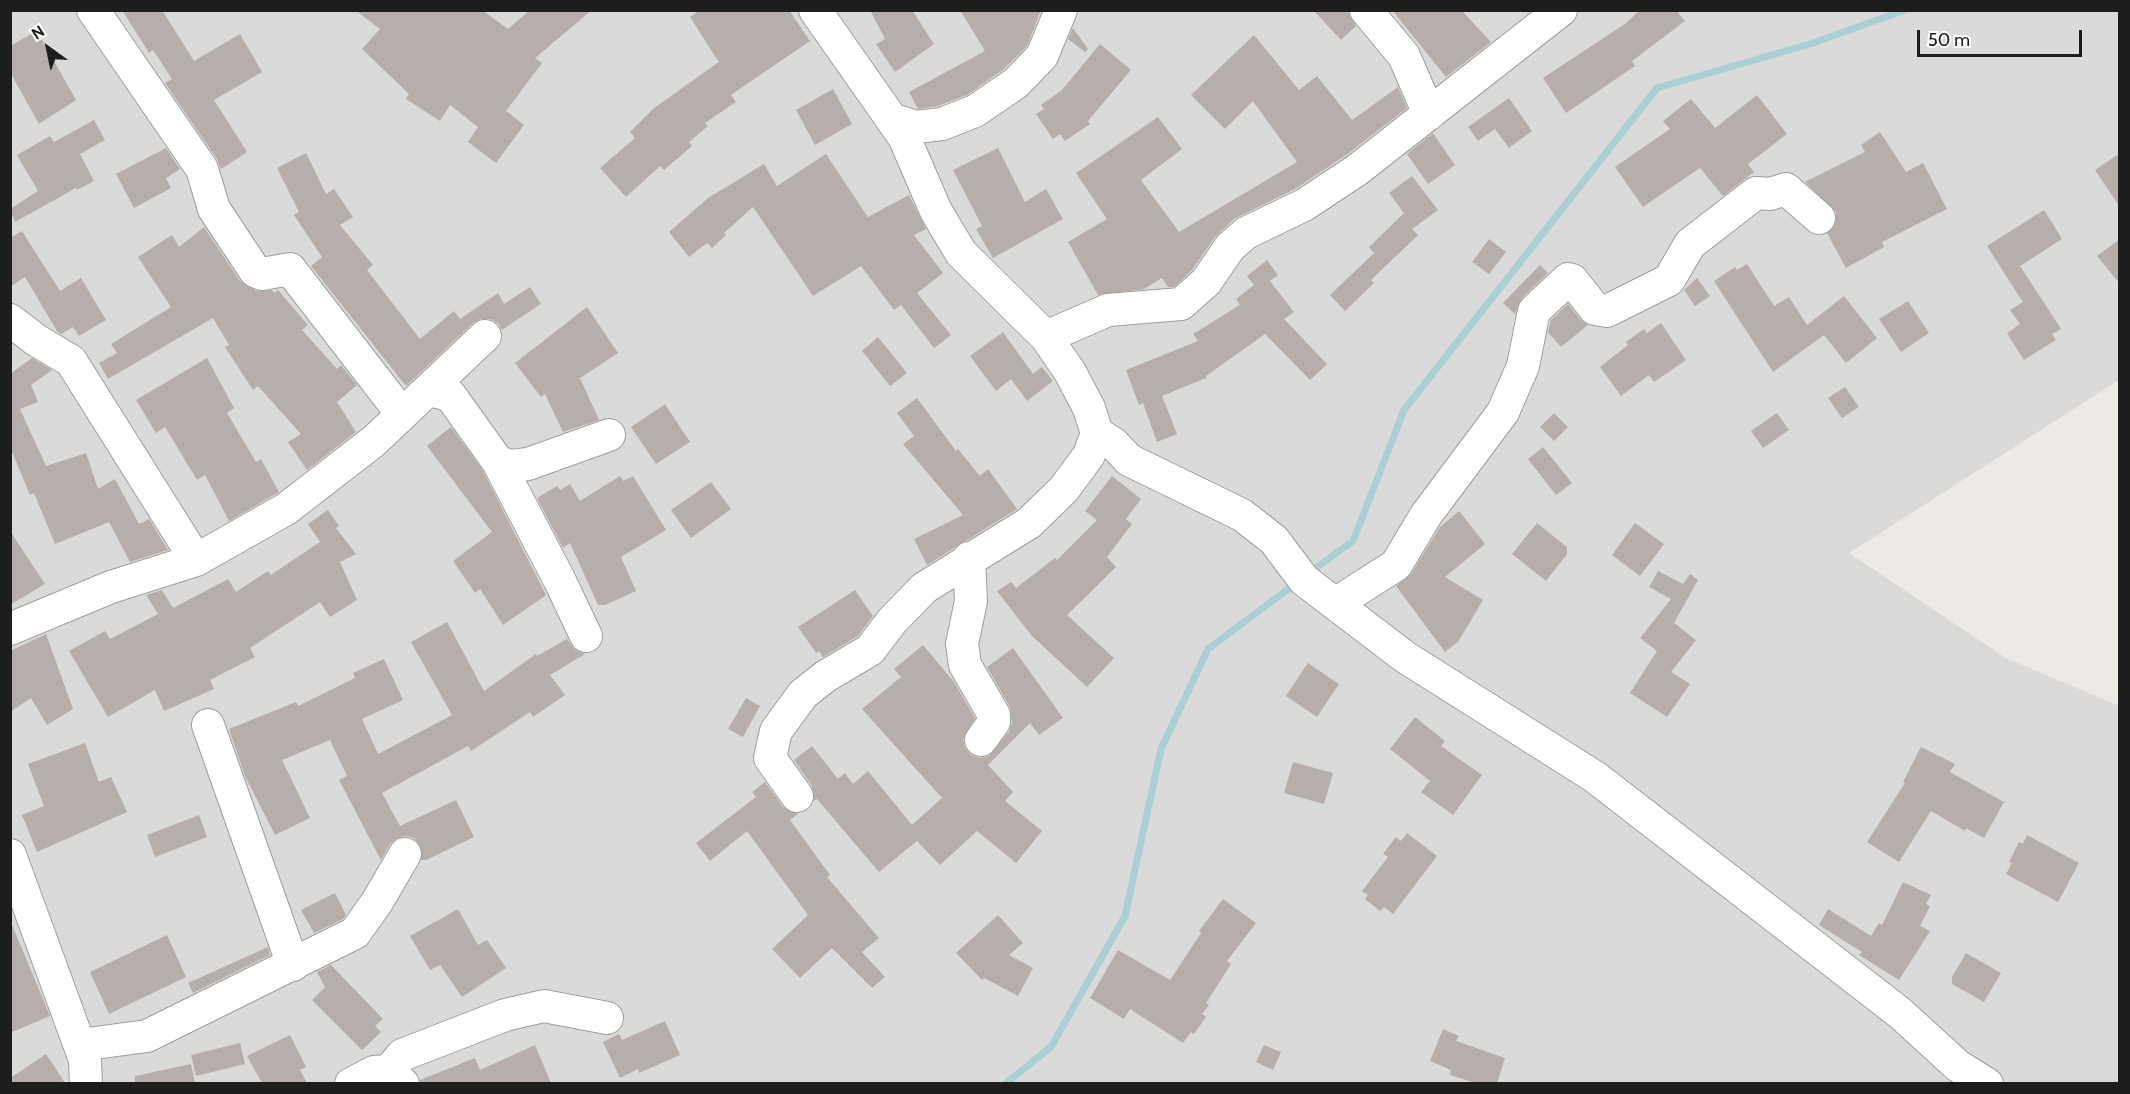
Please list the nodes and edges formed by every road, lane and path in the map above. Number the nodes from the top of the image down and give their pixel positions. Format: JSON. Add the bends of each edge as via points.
{"nodes":[{"id":1,"x":93,"y":10,"type":"edge"},
{"id":2,"x":815,"y":10,"type":"edge"},
{"id":3,"x":1061,"y":10,"type":"edge"},
{"id":4,"x":1366,"y":10,"type":"edge"},
{"id":5,"x":1561,"y":10,"type":"edge"},
{"id":6,"x":1429,"y":114,"type":"junction"},
{"id":7,"x":891,"y":119,"type":"junction"},
{"id":8,"x":1819,"y":218,"type":"dead end"},
{"id":9,"x":10,"y":320,"type":"edge"},
{"id":10,"x":485,"y":336,"type":"dead end"},
{"id":11,"x":1046,"y":337,"type":"junction"},
{"id":12,"x":428,"y":390,"type":"junction"},
{"id":13,"x":402,"y":414,"type":"junction"},
{"id":14,"x":1097,"y":433,"type":"junction"},
{"id":15,"x":609,"y":435,"type":"dead end"},
{"id":16,"x":498,"y":462,"type":"junction"},
{"id":17,"x":969,"y":558,"type":"junction"},
{"id":18,"x":196,"y":560,"type":"junction"},
{"id":19,"x":1335,"y":604,"type":"junction"},
{"id":20,"x":10,"y":629,"type":"edge"},
{"id":21,"x":586,"y":636,"type":"dead end"},
{"id":22,"x":208,"y":724,"type":"dead end"},
{"id":23,"x":981,"y":740,"type":"dead end"},
{"id":24,"x":797,"y":796,"type":"dead end"},
{"id":25,"x":405,"y":854,"type":"dead end"},
{"id":26,"x":13,"y":869,"type":"edge"},
{"id":27,"x":293,"y":965,"type":"junction"},
{"id":28,"x":607,"y":1018,"type":"dead end"},
{"id":29,"x":80,"y":1045,"type":"junction"},
{"id":30,"x":396,"y":1077,"type":"edge"},
{"id":31,"x":86,"y":1083,"type":"edge"},
{"id":32,"x":351,"y":1083,"type":"edge"},
{"id":33,"x":1987,"y":1083,"type":"edge"}],
"edges":[{"from":1,"to":13,"type":"street","via":[[202,169],[214,209],[255,271],[262,274],[290,269]]},
{"from":2,"to":7,"type":"street"},
{"from":3,"to":7,"type":"street","via":[[1042,56],[1016,83],[975,111],[942,124],[916,127]]},
{"from":4,"to":6,"type":"street","via":[[1404,57]]},
{"from":5,"to":6,"type":"street"},
{"from":6,"to":11,"type":"street","via":[[1304,205],[1246,233],[1230,247],[1206,282],[1181,304],[1108,310]]},
{"from":7,"to":11,"type":"street","via":[[904,137],[936,211],[961,253]]},
{"from":8,"to":19,"type":"street","via":[[1786,189],[1756,194],[1689,244],[1669,280],[1607,311],[1595,309],[1568,279],[1534,311],[1523,366],[1503,412],[1426,515],[1396,566]]},
{"from":9,"to":18,"type":"street","via":[[71,361]]},
{"from":10,"to":12,"type":"street"},
{"from":11,"to":14,"type":"street","via":[[1070,372]]},
{"from":12,"to":13,"type":"street"},
{"from":12,"to":16,"type":"street","via":[[450,395]]},
{"from":13,"to":18,"type":"street","via":[[374,441],[286,509]]},
{"from":14,"to":17,"type":"street","via":[[1089,455],[1064,489],[1029,523]]},
{"from":14,"to":19,"type":"street","via":[[1129,460],[1242,515],[1274,540],[1293,569]]},
{"from":15,"to":16,"type":"street","via":[[528,464],[511,466]]},
{"from":16,"to":21,"type":"street"},
{"from":17,"to":23,"type":"street","via":[[970,601],[962,645],[965,665],[994,715],[994,722]]},
{"from":17,"to":24,"type":"street","via":[[924,588],[870,650],[803,694],[776,731],[770,758]]},
{"from":18,"to":20,"type":"street","via":[[111,587]]},
{"from":19,"to":33,"type":"street","via":[[1405,657],[1595,777],[1900,1013],[1958,1066]]},
{"from":22,"to":27,"type":"street"},
{"from":25,"to":27,"type":"street","via":[[355,933]]},
{"from":26,"to":29,"type":"street"},
{"from":27,"to":29,"type":"street","via":[[147,1036]]},
{"from":28,"to":30,"type":"street","via":[[544,1006],[505,1015],[402,1055]]},
{"from":29,"to":31,"type":"street"},
{"from":30,"to":32,"type":"street","via":[[374,1072]]}]}
